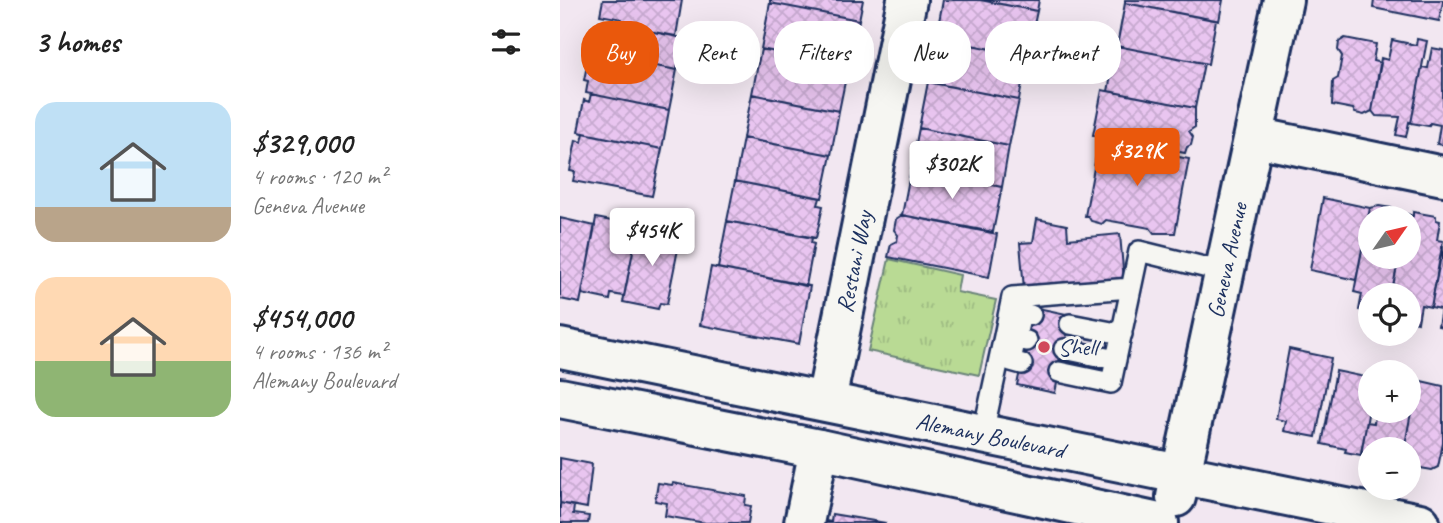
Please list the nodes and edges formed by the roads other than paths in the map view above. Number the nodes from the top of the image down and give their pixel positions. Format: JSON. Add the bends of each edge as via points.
{"nodes":[{"id":1,"x":907,"y":0,"type":"edge"},
{"id":2,"x":1283,"y":0,"type":"edge"},
{"id":3,"x":1255,"y":137,"type":"junction"},
{"id":4,"x":1443,"y":176,"type":"edge"},
{"id":5,"x":1224,"y":272,"type":"junction"},
{"id":6,"x":1132,"y":288,"type":"junction"},
{"id":7,"x":1031,"y":316,"type":"dead end"},
{"id":8,"x":1070,"y":324,"type":"dead end"},
{"id":9,"x":1122,"y":334,"type":"junction"},
{"id":10,"x":1015,"y":338,"type":"junction"},
{"id":11,"x":560,"y":348,"type":"edge"},
{"id":12,"x":1065,"y":349,"type":"dead end"},
{"id":13,"x":1116,"y":360,"type":"junction"},
{"id":14,"x":1021,"y":364,"type":"dead end"},
{"id":15,"x":1059,"y":372,"type":"dead end"},
{"id":16,"x":560,"y":398,"type":"edge"},
{"id":17,"x":826,"y":401,"type":"junction"},
{"id":18,"x":983,"y":433,"type":"junction"},
{"id":19,"x":819,"y":449,"type":"junction"},
{"id":20,"x":1181,"y":473,"type":"junction"},
{"id":21,"x":804,"y":523,"type":"edge"},
{"id":22,"x":1159,"y":523,"type":"edge"},
{"id":23,"x":1171,"y":523,"type":"edge"},
{"id":24,"x":1420,"y":523,"type":"edge"}],
"edges":[{"from":1,"to":17,"type":"main road","name":"Restani Way"},
{"from":2,"to":3,"type":"main road","name":"Geneva Avenue"},
{"from":3,"to":4,"type":"main road"},
{"from":3,"to":5,"type":"main road","name":"Geneva Avenue"},
{"from":5,"to":6,"type":"lane","via":[[1139,251]]},
{"from":5,"to":20,"type":"main road","name":"Geneva Avenue"},
{"from":6,"to":9,"type":"lane"},
{"from":6,"to":10,"type":"lane","via":[[1012,298]]},
{"from":7,"to":10,"type":"lane","via":[[1021,313]]},
{"from":8,"to":9,"type":"lane"},
{"from":9,"to":13,"type":"lane"},
{"from":10,"to":14,"type":"lane","via":[[1011,361]]},
{"from":10,"to":18,"type":"lane"},
{"from":11,"to":17,"type":"main road","name":"Alemany Boulevard"},
{"from":12,"to":13,"type":"lane"},
{"from":13,"to":15,"type":"lane","via":[[1111,383]]},
{"from":16,"to":19,"type":"main road","name":"Alemany Boulevard"},
{"from":17,"to":18,"type":"main road","name":"Alemany Boulevard"},
{"from":18,"to":20,"type":"main road","name":"Alemany Boulevard"},
{"from":19,"to":21,"type":"main road"},
{"from":19,"to":22,"type":"main road","name":"Alemany Boulevard"},
{"from":20,"to":23,"type":"main road","name":"Geneva Avenue"},
{"from":20,"to":24,"type":"main road","name":"Alemany Boulevard"}]}
